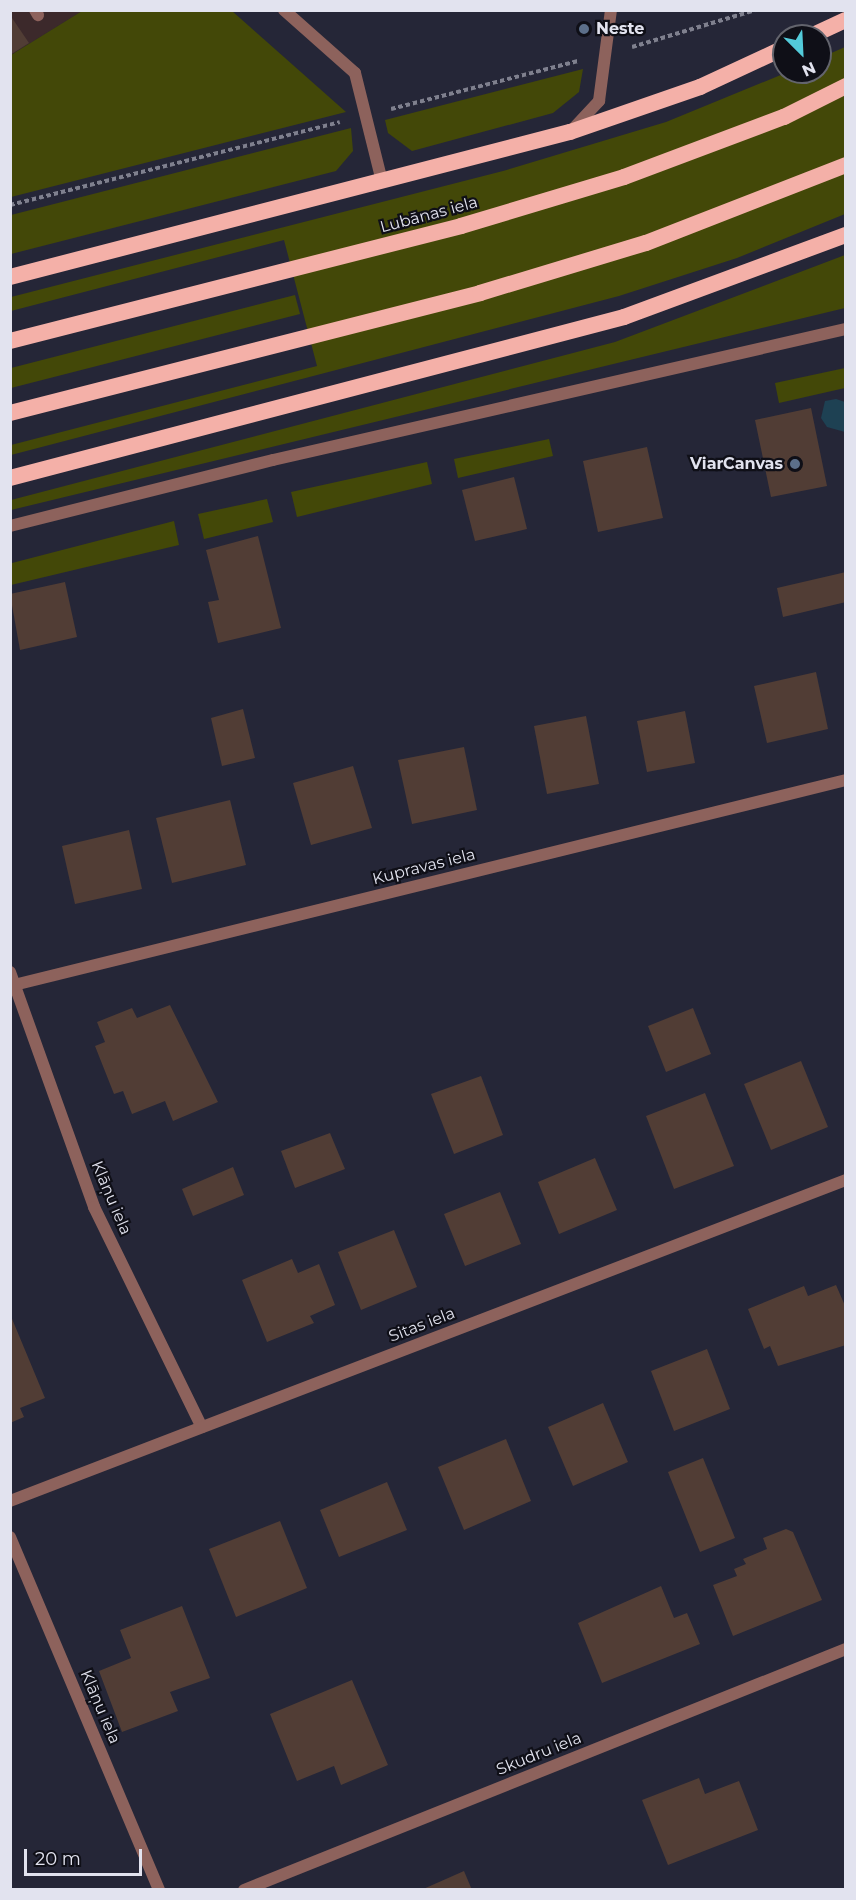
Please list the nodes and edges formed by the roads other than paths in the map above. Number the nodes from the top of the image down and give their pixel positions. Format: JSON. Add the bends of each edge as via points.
{"nodes":[{"id":1,"x":284,"y":10,"type":"edge"},
{"id":2,"x":611,"y":10,"type":"edge"},
{"id":3,"x":846,"y":20,"type":"edge"},
{"id":4,"x":832,"y":26,"type":"edge"},
{"id":5,"x":772,"y":54,"type":"edge"},
{"id":6,"x":846,"y":86,"type":"edge"},
{"id":7,"x":570,"y":132,"type":"junction"},
{"id":8,"x":846,"y":165,"type":"edge"},
{"id":9,"x":382,"y":181,"type":"junction"},
{"id":10,"x":846,"y":235,"type":"edge"},
{"id":11,"x":10,"y":277,"type":"edge"},
{"id":12,"x":846,"y":329,"type":"edge"},
{"id":13,"x":10,"y":341,"type":"edge"},
{"id":14,"x":10,"y":413,"type":"edge"},
{"id":15,"x":10,"y":478,"type":"edge"},
{"id":16,"x":10,"y":526,"type":"edge"},
{"id":17,"x":846,"y":780,"type":"edge"},
{"id":18,"x":11,"y":981,"type":"edge"},
{"id":19,"x":846,"y":1180,"type":"edge"},
{"id":20,"x":202,"y":1427,"type":"junction"},
{"id":21,"x":10,"y":1501,"type":"edge"},
{"id":22,"x":10,"y":1537,"type":"edge"},
{"id":23,"x":846,"y":1649,"type":"edge"},
{"id":24,"x":159,"y":1890,"type":"edge"},
{"id":25,"x":244,"y":1890,"type":"edge"}],
"edges":[{"from":1,"to":9,"type":"street","via":[[355,73]]},
{"from":2,"to":7,"type":"street","via":[[599,101]]},
{"from":3,"to":4,"type":"highway"},
{"from":5,"to":7,"type":"highway","via":[[700,87]]},
{"from":6,"to":13,"type":"highway","name":"Lubānas iela","via":[[784,117],[624,177],[461,226]]},
{"from":7,"to":9,"type":"highway"},
{"from":8,"to":14,"type":"highway","via":[[646,243],[310,337]]},
{"from":9,"to":11,"type":"highway"},
{"from":10,"to":15,"type":"highway","via":[[624,317]]},
{"from":12,"to":16,"type":"street","via":[[273,460]]},
{"from":17,"to":18,"type":"street","name":"Kupravas iela"},
{"from":18,"to":20,"type":"street","name":"Klāņu iela","via":[[94,1208]]},
{"from":19,"to":20,"type":"street","name":"Sitas iela"},
{"from":20,"to":21,"type":"street","name":"Sitas iela"},
{"from":22,"to":24,"type":"street","name":"Klāņu iela"},
{"from":23,"to":25,"type":"street","name":"Skudru iela"}]}
